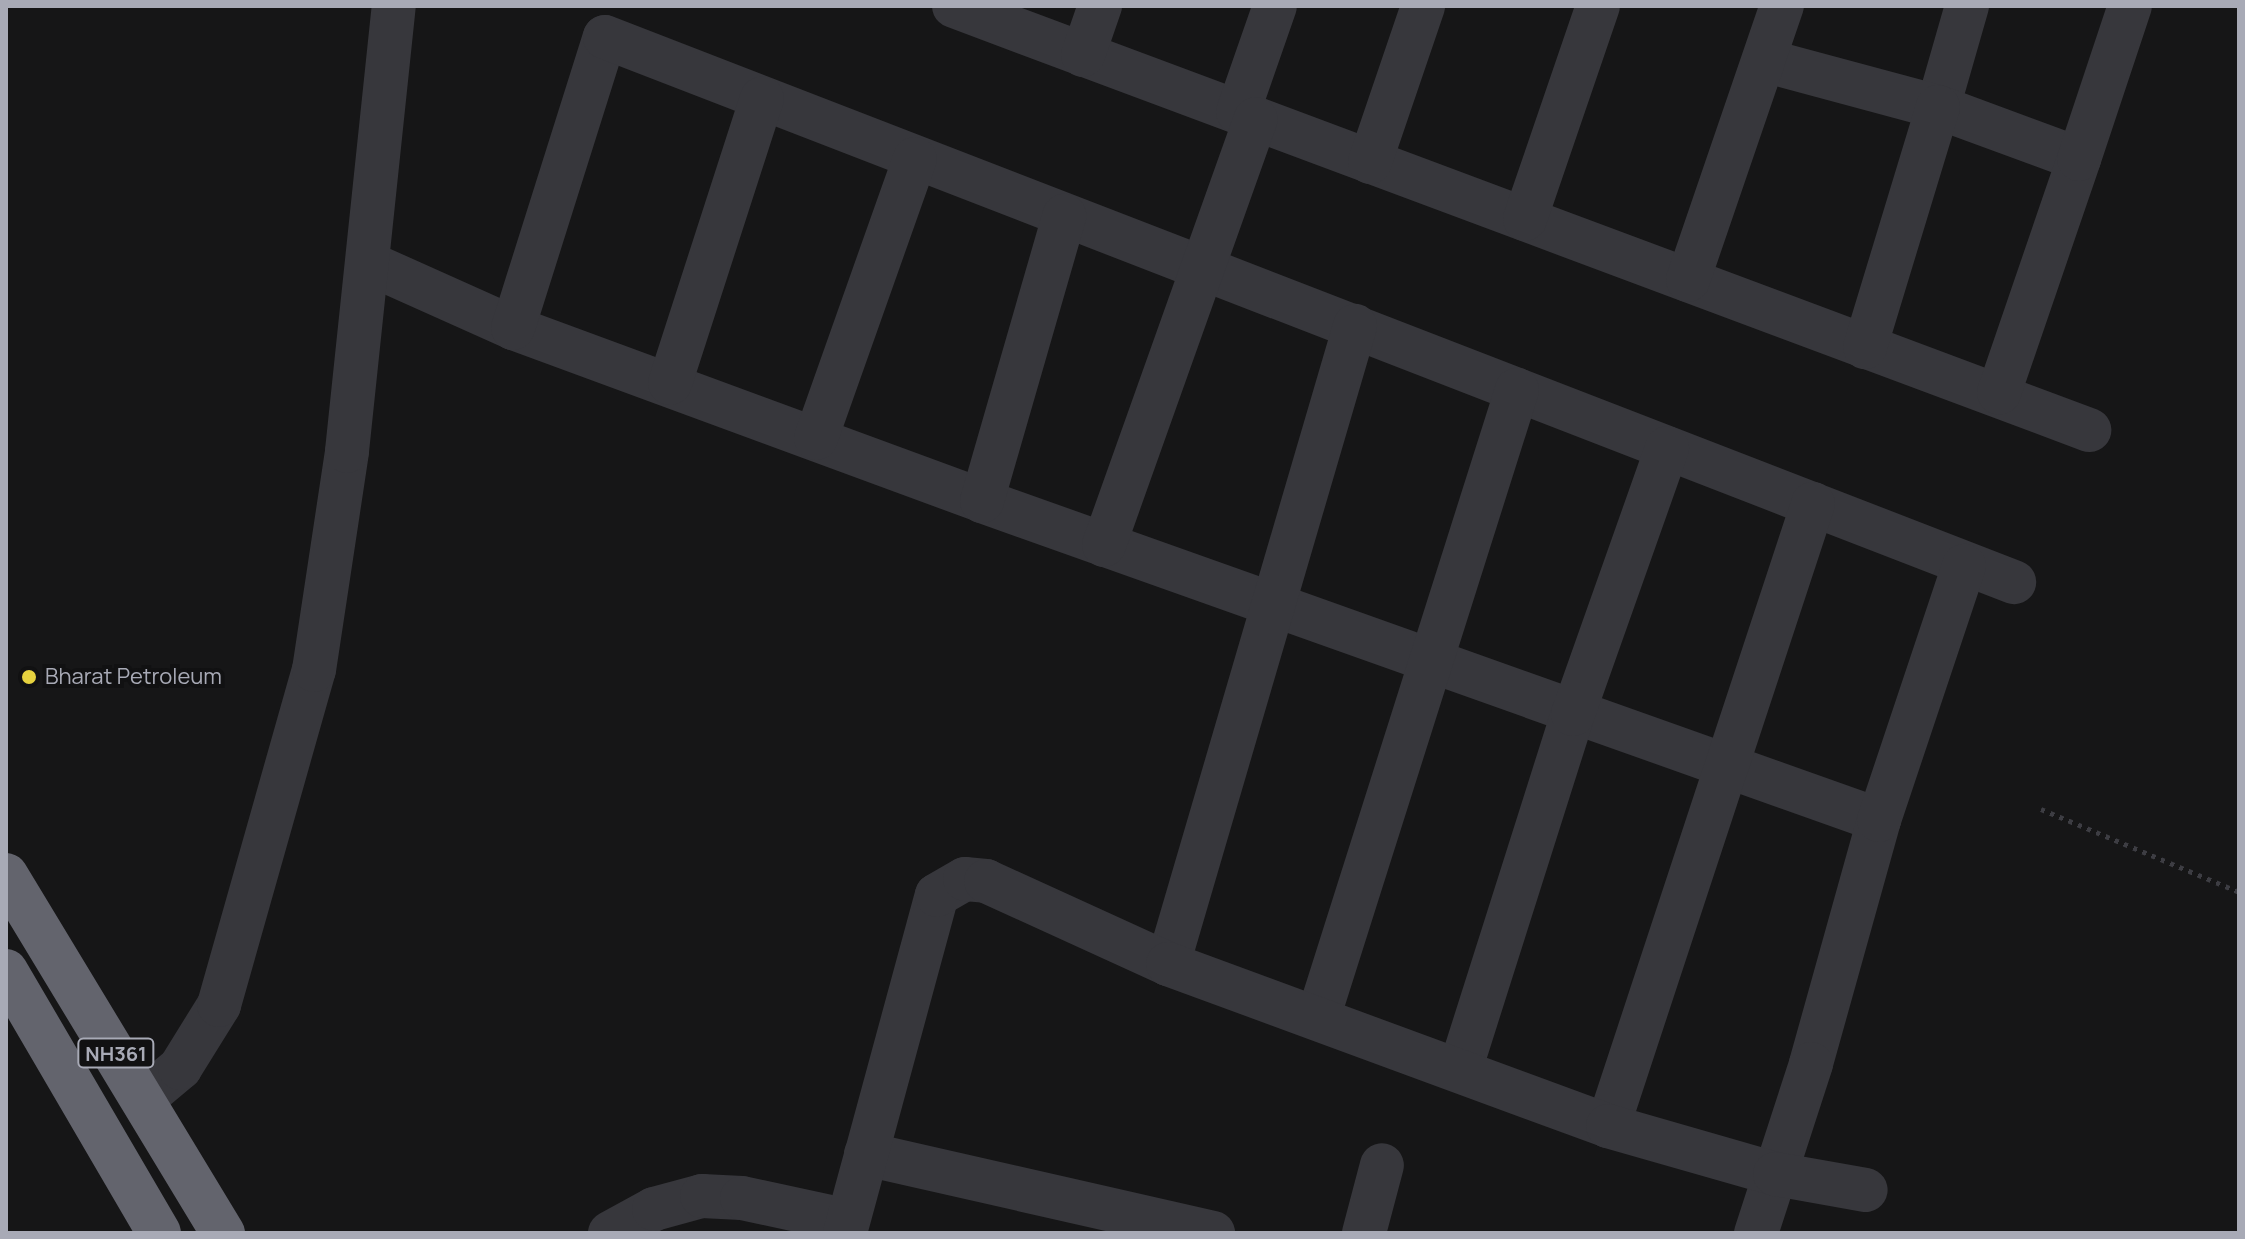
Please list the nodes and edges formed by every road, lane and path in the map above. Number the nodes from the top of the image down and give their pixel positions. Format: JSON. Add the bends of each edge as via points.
{"nodes":[{"id":1,"x":394,"y":6,"type":"edge"},
{"id":2,"x":954,"y":6,"type":"edge"},
{"id":3,"x":1100,"y":6,"type":"edge"},
{"id":4,"x":1275,"y":6,"type":"edge"},
{"id":5,"x":1423,"y":6,"type":"edge"},
{"id":6,"x":1598,"y":6,"type":"edge"},
{"id":7,"x":1782,"y":6,"type":"edge"},
{"id":8,"x":1967,"y":6,"type":"edge"},
{"id":9,"x":2130,"y":6,"type":"edge"},
{"id":10,"x":611,"y":22,"type":"edge"},
{"id":11,"x":1083,"y":55,"type":"junction"},
{"id":12,"x":1767,"y":61,"type":"junction"},
{"id":13,"x":762,"y":98,"type":"junction"},
{"id":14,"x":1938,"y":107,"type":"junction"},
{"id":15,"x":1247,"y":116,"type":"junction"},
{"id":16,"x":915,"y":159,"type":"junction"},
{"id":17,"x":2079,"y":159,"type":"junction"},
{"id":18,"x":1370,"y":162,"type":"junction"},
{"id":19,"x":1064,"y":216,"type":"junction"},
{"id":20,"x":1525,"y":219,"type":"junction"},
{"id":21,"x":368,"y":263,"type":"junction"},
{"id":22,"x":1201,"y":267,"type":"junction"},
{"id":23,"x":1688,"y":280,"type":"junction"},
{"id":24,"x":1355,"y":326,"type":"junction"},
{"id":25,"x":513,"y":328,"type":"junction"},
{"id":26,"x":1865,"y":347,"type":"junction"},
{"id":27,"x":670,"y":383,"type":"junction"},
{"id":28,"x":1517,"y":390,"type":"junction"},
{"id":29,"x":1999,"y":393,"type":"junction"},
{"id":30,"x":2089,"y":430,"type":"dead end"},
{"id":31,"x":816,"y":438,"type":"junction"},
{"id":32,"x":1667,"y":448,"type":"junction"},
{"id":33,"x":982,"y":501,"type":"junction"},
{"id":34,"x":1813,"y":504,"type":"junction"},
{"id":35,"x":1104,"y":545,"type":"junction"},
{"id":36,"x":1964,"y":566,"type":"junction"},
{"id":37,"x":2014,"y":582,"type":"dead end"},
{"id":38,"x":1271,"y":605,"type":"junction"},
{"id":39,"x":1431,"y":663,"type":"junction"},
{"id":40,"x":1573,"y":714,"type":"junction"},
{"id":41,"x":1725,"y":769,"type":"junction"},
{"id":42,"x":2041,"y":809,"type":"dead end"},
{"id":43,"x":1879,"y":820,"type":"junction"},
{"id":44,"x":6,"y":875,"type":"edge"},
{"id":45,"x":2239,"y":892,"type":"edge"},
{"id":46,"x":1168,"y":964,"type":"junction"},
{"id":47,"x":6,"y":971,"type":"edge"},
{"id":48,"x":1318,"y":1018,"type":"junction"},
{"id":49,"x":1460,"y":1070,"type":"junction"},
{"id":50,"x":144,"y":1098,"type":"junction"},
{"id":51,"x":1608,"y":1126,"type":"junction"},
{"id":52,"x":866,"y":1154,"type":"junction"},
{"id":53,"x":1382,"y":1165,"type":"dead end"},
{"id":54,"x":1775,"y":1174,"type":"junction"},
{"id":55,"x":1866,"y":1190,"type":"dead end"},
{"id":56,"x":846,"y":1227,"type":"edge"},
{"id":57,"x":159,"y":1233,"type":"edge"},
{"id":58,"x":223,"y":1233,"type":"edge"},
{"id":59,"x":610,"y":1233,"type":"edge"},
{"id":60,"x":1213,"y":1233,"type":"edge"},
{"id":61,"x":1364,"y":1233,"type":"edge"},
{"id":62,"x":1756,"y":1233,"type":"edge"}],
"edges":[{"from":1,"to":21,"type":"street"},
{"from":2,"to":11,"type":"street"},
{"from":3,"to":11,"type":"street"},
{"from":4,"to":15,"type":"street"},
{"from":5,"to":18,"type":"street"},
{"from":6,"to":20,"type":"street"},
{"from":7,"to":12,"type":"street"},
{"from":8,"to":14,"type":"street"},
{"from":9,"to":17,"type":"street"},
{"from":10,"to":13,"type":"street"},
{"from":10,"to":25,"type":"street"},
{"from":11,"to":15,"type":"street"},
{"from":12,"to":14,"type":"street"},
{"from":12,"to":23,"type":"street"},
{"from":13,"to":16,"type":"street"},
{"from":13,"to":27,"type":"street"},
{"from":14,"to":17,"type":"street"},
{"from":14,"to":26,"type":"street"},
{"from":15,"to":18,"type":"street"},
{"from":15,"to":22,"type":"street"},
{"from":16,"to":19,"type":"street"},
{"from":16,"to":31,"type":"street"},
{"from":17,"to":29,"type":"street"},
{"from":18,"to":20,"type":"street"},
{"from":19,"to":22,"type":"street"},
{"from":19,"to":33,"type":"street"},
{"from":20,"to":23,"type":"street"},
{"from":21,"to":25,"type":"street"},
{"from":21,"to":50,"type":"street","via":[[314,670],[219,1005],[180,1068]]},
{"from":22,"to":24,"type":"street"},
{"from":22,"to":35,"type":"street"},
{"from":23,"to":26,"type":"street"},
{"from":24,"to":28,"type":"street"},
{"from":24,"to":38,"type":"street"},
{"from":25,"to":27,"type":"street"},
{"from":26,"to":29,"type":"street"},
{"from":27,"to":31,"type":"street"},
{"from":28,"to":32,"type":"street"},
{"from":28,"to":39,"type":"street"},
{"from":29,"to":30,"type":"street"},
{"from":31,"to":33,"type":"street"},
{"from":32,"to":34,"type":"street"},
{"from":32,"to":40,"type":"street"},
{"from":33,"to":35,"type":"street"},
{"from":34,"to":36,"type":"street"},
{"from":34,"to":41,"type":"street"},
{"from":35,"to":38,"type":"street"},
{"from":36,"to":37,"type":"street"},
{"from":36,"to":43,"type":"street"},
{"from":38,"to":39,"type":"street"},
{"from":38,"to":46,"type":"street"},
{"from":39,"to":40,"type":"street"},
{"from":39,"to":48,"type":"street"},
{"from":40,"to":41,"type":"street"},
{"from":40,"to":49,"type":"street"},
{"from":41,"to":43,"type":"street"},
{"from":41,"to":51,"type":"street"},
{"from":42,"to":45,"type":"path"},
{"from":43,"to":54,"type":"street"},
{"from":44,"to":50,"type":"highway","number":"NH361"},
{"from":46,"to":48,"type":"street"},
{"from":46,"to":52,"type":"street","via":[[986,881],[965,879],[943,889]]},
{"from":47,"to":57,"type":"highway","number":"NH361"},
{"from":48,"to":49,"type":"street"},
{"from":49,"to":51,"type":"street"},
{"from":50,"to":58,"type":"highway","number":"NH361"},
{"from":51,"to":54,"type":"street"},
{"from":52,"to":56,"type":"street"},
{"from":52,"to":60,"type":"street"},
{"from":53,"to":61,"type":"street"},
{"from":54,"to":55,"type":"street"},
{"from":54,"to":62,"type":"street"},
{"from":56,"to":59,"type":"street","via":[[742,1198],[702,1196],[654,1209]]}]}
